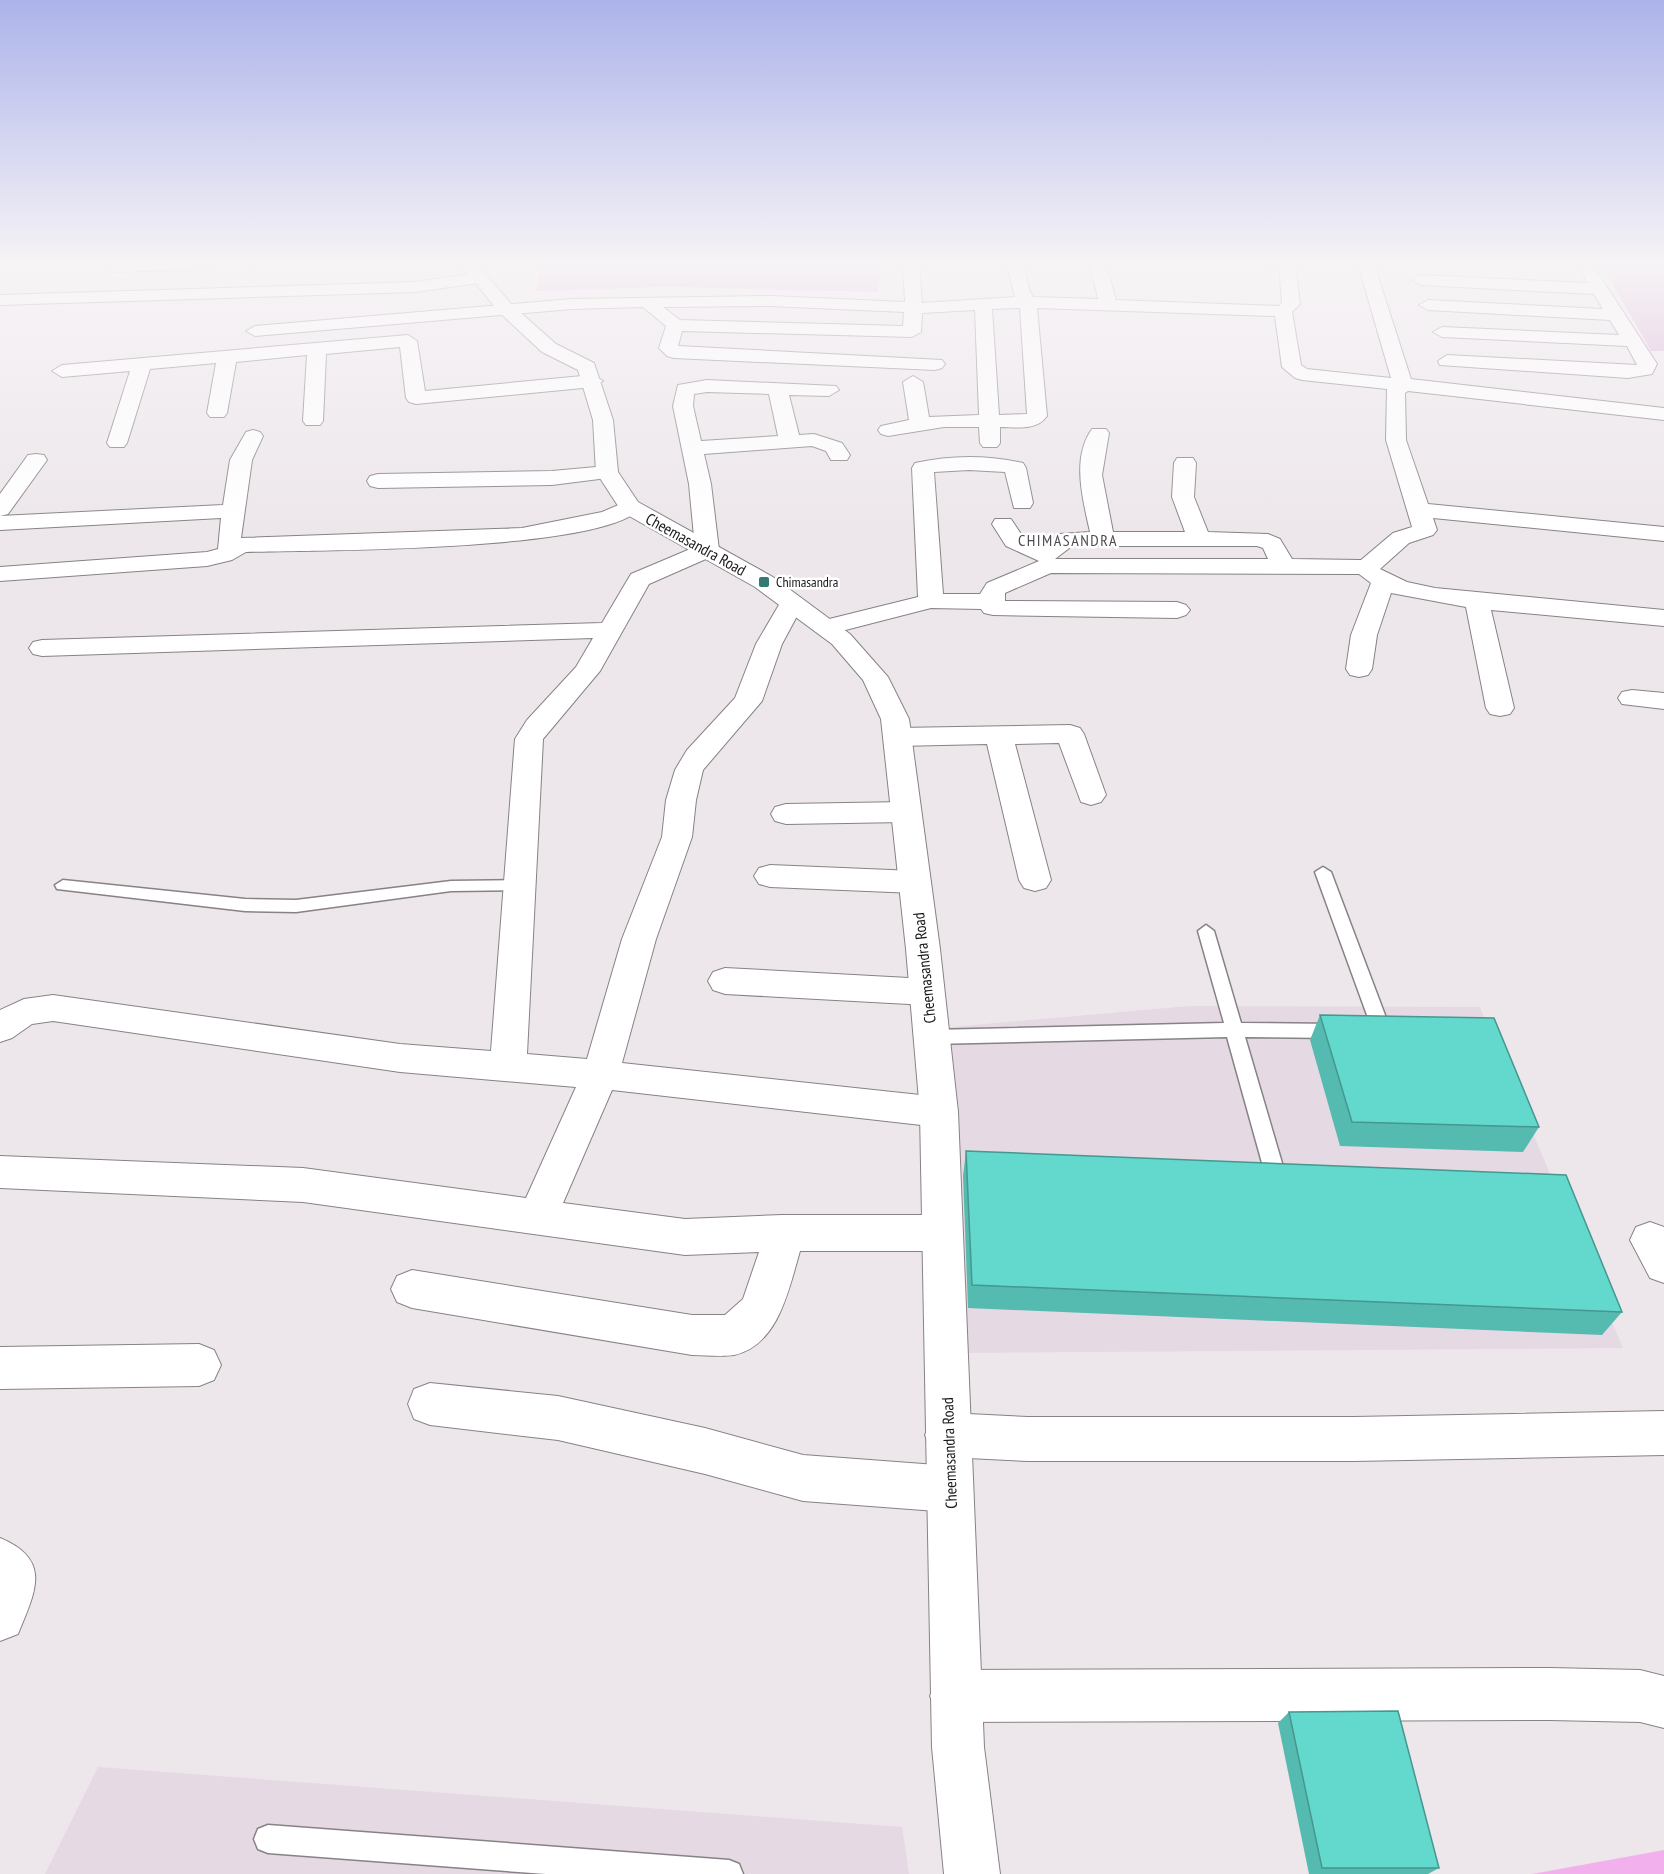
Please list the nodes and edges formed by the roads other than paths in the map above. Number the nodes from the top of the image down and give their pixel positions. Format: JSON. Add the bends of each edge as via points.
{"nodes":[{"id":1,"x":298,"y":351,"type":"edge"},
{"id":2,"x":317,"y":351,"type":"edge"},
{"id":3,"x":409,"y":351,"type":"edge"},
{"id":4,"x":556,"y":351,"type":"edge"},
{"id":5,"x":673,"y":351,"type":"edge"},
{"id":6,"x":987,"y":351,"type":"edge"},
{"id":7,"x":1031,"y":351,"type":"edge"},
{"id":8,"x":1290,"y":351,"type":"edge"},
{"id":9,"x":1393,"y":351,"type":"edge"},
{"id":10,"x":1639,"y":351,"type":"edge"},
{"id":11,"x":226,"y":357,"type":"junction"},
{"id":12,"x":1447,"y":361,"type":"dead end"},
{"id":13,"x":142,"y":364,"type":"junction"},
{"id":14,"x":935,"y":364,"type":"dead end"},
{"id":15,"x":62,"y":371,"type":"dead end"},
{"id":16,"x":593,"y":381,"type":"junction"},
{"id":17,"x":913,"y":382,"type":"dead end"},
{"id":18,"x":1403,"y":385,"type":"junction"},
{"id":19,"x":778,"y":389,"type":"junction"},
{"id":20,"x":829,"y":390,"type":"dead end"},
{"id":21,"x":217,"y":413,"type":"dead end"},
{"id":22,"x":1664,"y":414,"type":"edge"},
{"id":23,"x":313,"y":421,"type":"dead end"},
{"id":24,"x":989,"y":421,"type":"junction"},
{"id":25,"x":920,"y":425,"type":"junction"},
{"id":26,"x":888,"y":430,"type":"dead end"},
{"id":27,"x":1099,"y":433,"type":"dead end"},
{"id":28,"x":253,"y":436,"type":"dead end"},
{"id":29,"x":117,"y":442,"type":"dead end"},
{"id":30,"x":790,"y":442,"type":"junction"},
{"id":31,"x":991,"y":446,"type":"dead end"},
{"id":32,"x":694,"y":448,"type":"junction"},
{"id":33,"x":839,"y":454,"type":"dead end"},
{"id":34,"x":36,"y":460,"type":"dead end"},
{"id":35,"x":1185,"y":463,"type":"dead end"},
{"id":36,"x":607,"y":472,"type":"junction"},
{"id":37,"x":378,"y":481,"type":"dead end"},
{"id":38,"x":1022,"y":503,"type":"dead end"},
{"id":39,"x":630,"y":507,"type":"junction"},
{"id":40,"x":0,"y":509,"type":"edge"},
{"id":41,"x":1420,"y":510,"type":"junction"},
{"id":42,"x":234,"y":511,"type":"junction"},
{"id":43,"x":0,"y":523,"type":"edge"},
{"id":44,"x":1003,"y":524,"type":"dead end"},
{"id":45,"x":1664,"y":534,"type":"edge"},
{"id":46,"x":1103,"y":538,"type":"junction"},
{"id":47,"x":1199,"y":539,"type":"junction"},
{"id":48,"x":36,"y":546,"type":"junction"},
{"id":49,"x":237,"y":548,"type":"junction"},
{"id":50,"x":707,"y":550,"type":"junction"},
{"id":51,"x":1046,"y":561,"type":"junction"},
{"id":52,"x":1283,"y":565,"type":"junction"},
{"id":53,"x":0,"y":574,"type":"edge"},
{"id":54,"x":1375,"y":574,"type":"junction"},
{"id":55,"x":931,"y":602,"type":"junction"},
{"id":56,"x":993,"y":602,"type":"junction"},
{"id":57,"x":1477,"y":602,"type":"junction"},
{"id":58,"x":792,"y":603,"type":"junction"},
{"id":59,"x":1177,"y":609,"type":"dead end"},
{"id":60,"x":1664,"y":618,"type":"edge"},
{"id":61,"x":826,"y":627,"type":"junction"},
{"id":62,"x":612,"y":630,"type":"junction"},
{"id":63,"x":42,"y":648,"type":"dead end"},
{"id":64,"x":1359,"y":669,"type":"dead end"},
{"id":65,"x":1632,"y":698,"type":"dead end"},
{"id":66,"x":1664,"y":701,"type":"edge"},
{"id":67,"x":1500,"y":708,"type":"dead end"},
{"id":68,"x":999,"y":735,"type":"junction"},
{"id":69,"x":897,"y":737,"type":"junction"},
{"id":70,"x":1091,"y":795,"type":"dead end"},
{"id":71,"x":906,"y":812,"type":"junction"},
{"id":72,"x":786,"y":814,"type":"dead end"},
{"id":73,"x":1323,"y":872,"type":"dead end"},
{"id":74,"x":770,"y":876,"type":"dead end"},
{"id":75,"x":1035,"y":880,"type":"dead end"},
{"id":76,"x":915,"y":882,"type":"junction"},
{"id":77,"x":63,"y":885,"type":"dead end"},
{"id":78,"x":519,"y":885,"type":"junction"},
{"id":79,"x":1206,"y":931,"type":"dead end"},
{"id":80,"x":725,"y":981,"type":"dead end"},
{"id":81,"x":927,"y":992,"type":"junction"},
{"id":82,"x":1,"y":1027,"type":"edge"},
{"id":83,"x":1233,"y":1030,"type":"junction"},
{"id":84,"x":932,"y":1037,"type":"junction"},
{"id":85,"x":508,"y":1067,"type":"junction"},
{"id":86,"x":600,"y":1075,"type":"junction"},
{"id":87,"x":939,"y":1112,"type":"junction"},
{"id":88,"x":1250,"y":1169,"type":"edge"},
{"id":89,"x":1274,"y":1170,"type":"junction"},
{"id":90,"x":1297,"y":1170,"type":"edge"},
{"id":91,"x":0,"y":1172,"type":"edge"},
{"id":92,"x":537,"y":1218,"type":"junction"},
{"id":93,"x":786,"y":1233,"type":"junction"},
{"id":94,"x":943,"y":1233,"type":"junction"},
{"id":95,"x":412,"y":1289,"type":"dead end"},
{"id":96,"x":199,"y":1365,"type":"dead end"},
{"id":97,"x":0,"y":1368,"type":"edge"},
{"id":98,"x":430,"y":1404,"type":"dead end"},
{"id":99,"x":1664,"y":1434,"type":"edge"},
{"id":100,"x":948,"y":1435,"type":"junction"},
{"id":101,"x":950,"y":1489,"type":"junction"},
{"id":102,"x":0,"y":1562,"type":"edge"},
{"id":103,"x":0,"y":1616,"type":"edge"},
{"id":104,"x":956,"y":1696,"type":"junction"},
{"id":105,"x":1664,"y":1702,"type":"edge"},
{"id":106,"x":268,"y":1839,"type":"dead end"},
{"id":107,"x":729,"y":1874,"type":"edge"},
{"id":108,"x":972,"y":1874,"type":"edge"}],
"edges":[{"from":1,"to":11,"type":"street"},
{"from":2,"to":23,"type":"street"},
{"from":3,"to":16,"type":"street","via":[[416,398]]},
{"from":4,"to":16,"type":"street","via":[[587,368]]},
{"from":5,"to":14,"type":"street"},
{"from":6,"to":24,"type":"street"},
{"from":7,"to":24,"type":"street","via":[[1036,416],[1029,421]]},
{"from":8,"to":18,"type":"street","via":[[1292,367],[1302,374]]},
{"from":9,"to":18,"type":"street"},
{"from":10,"to":12,"type":"street","via":[[1647,364],[1645,370],[1628,372]]},
{"from":11,"to":13,"type":"street"},
{"from":11,"to":21,"type":"street"},
{"from":13,"to":15,"type":"street"},
{"from":13,"to":29,"type":"street"},
{"from":16,"to":36,"type":"street","name":"Cheemasandra Road","via":[[603,420]]},
{"from":17,"to":25,"type":"street"},
{"from":18,"to":22,"type":"street"},
{"from":18,"to":41,"type":"street","via":[[1395,392],[1396,440]]},
{"from":19,"to":20,"type":"street"},
{"from":19,"to":30,"type":"street"},
{"from":19,"to":32,"type":"street","via":[[685,389],[683,406]]},
{"from":24,"to":25,"type":"street"},
{"from":24,"to":31,"type":"street"},
{"from":25,"to":26,"type":"street"},
{"from":27,"to":46,"type":"street","via":[[1090,460],[1089,481]]},
{"from":28,"to":42,"type":"street","via":[[241,460]]},
{"from":30,"to":32,"type":"street"},
{"from":30,"to":33,"type":"street","via":[[823,442],[835,447]]},
{"from":32,"to":50,"type":"street"},
{"from":34,"to":40,"type":"street"},
{"from":35,"to":47,"type":"street","via":[[1183,497]]},
{"from":36,"to":37,"type":"street","via":[[552,478]]},
{"from":36,"to":39,"type":"street","name":"Cheemasandra Road"},
{"from":38,"to":55,"type":"street","via":[[1015,468],[923,468]]},
{"from":39,"to":49,"type":"street","via":[[609,518],[522,535]]},
{"from":39,"to":50,"type":"street","name":"Cheemasandra Road"},
{"from":41,"to":45,"type":"street"},
{"from":41,"to":54,"type":"street","via":[[1425,530],[1401,538]]},
{"from":42,"to":48,"type":"street"},
{"from":42,"to":49,"type":"street","via":[[228,546]]},
{"from":43,"to":48,"type":"street"},
{"from":44,"to":51,"type":"street","via":[[1008,538]]},
{"from":46,"to":47,"type":"street"},
{"from":46,"to":51,"type":"street","via":[[1067,539]]},
{"from":47,"to":52,"type":"street","via":[[1268,541]]},
{"from":48,"to":49,"type":"street","via":[[207,559]]},
{"from":48,"to":53,"type":"street"},
{"from":50,"to":58,"type":"street","name":"Cheemasandra Road","via":[[764,582]]},
{"from":50,"to":62,"type":"street","via":[[640,579]]},
{"from":51,"to":52,"type":"street"},
{"from":51,"to":56,"type":"street","via":[[996,588]]},
{"from":52,"to":54,"type":"street"},
{"from":54,"to":57,"type":"street","via":[[1400,588]]},
{"from":54,"to":64,"type":"street"},
{"from":55,"to":56,"type":"street"},
{"from":55,"to":61,"type":"street"},
{"from":56,"to":59,"type":"street","via":[[993,608]]},
{"from":57,"to":60,"type":"street"},
{"from":57,"to":67,"type":"street"},
{"from":58,"to":61,"type":"street","name":"Cheemasandra Road"},
{"from":58,"to":86,"type":"street","via":[[770,644],[748,701],[697,756],[689,770],[677,837],[639,939]]},
{"from":61,"to":69,"type":"street","name":"Cheemasandra Road","via":[[842,639],[874,676],[895,719]]},
{"from":62,"to":63,"type":"street"},
{"from":62,"to":78,"type":"street","via":[[575,687],[529,739]]},
{"from":65,"to":66,"type":"street"},
{"from":68,"to":69,"type":"street"},
{"from":68,"to":70,"type":"street","via":[[1070,734]]},
{"from":68,"to":75,"type":"street"},
{"from":69,"to":71,"type":"street","name":"Cheemasandra Road"},
{"from":71,"to":72,"type":"street"},
{"from":71,"to":76,"type":"street","name":"Cheemasandra Road"},
{"from":73,"to":83,"type":"lane","via":[[1382,1031]]},
{"from":74,"to":76,"type":"street"},
{"from":76,"to":81,"type":"street","name":"Cheemasandra Road"},
{"from":77,"to":78,"type":"lane","via":[[245,905],[296,906],[451,886]]},
{"from":78,"to":85,"type":"street"},
{"from":79,"to":83,"type":"lane"},
{"from":80,"to":81,"type":"street"},
{"from":81,"to":84,"type":"street","name":"Cheemasandra Road"},
{"from":82,"to":85,"type":"street","via":[[24,1012],[53,1008],[400,1058]]},
{"from":83,"to":84,"type":"lane"},
{"from":83,"to":89,"type":"lane"},
{"from":84,"to":87,"type":"street","name":"Cheemasandra Road"},
{"from":85,"to":86,"type":"street"},
{"from":86,"to":87,"type":"street"},
{"from":86,"to":92,"type":"street"},
{"from":87,"to":94,"type":"street","name":"Cheemasandra Road","via":[[948,1166]]},
{"from":88,"to":89,"type":"lane"},
{"from":89,"to":90,"type":"lane"},
{"from":91,"to":92,"type":"street","via":[[303,1185]]},
{"from":92,"to":93,"type":"street","via":[[685,1238]]},
{"from":93,"to":94,"type":"street"},
{"from":93,"to":95,"type":"street","via":[[760,1311],[733,1335],[692,1335]]},
{"from":94,"to":100,"type":"street","name":"Cheemasandra Road"},
{"from":96,"to":97,"type":"street"},
{"from":98,"to":101,"type":"street","via":[[558,1418],[705,1451],[802,1478]]},
{"from":99,"to":100,"type":"street","via":[[1354,1439],[1028,1439]]},
{"from":100,"to":101,"type":"street","name":"Cheemasandra Road"},
{"from":101,"to":104,"type":"street","name":"Cheemasandra Road"},
{"from":102,"to":103,"type":"street","via":[[12,1574],[11,1590]]},
{"from":104,"to":105,"type":"street","via":[[1550,1694],[1640,1696]]},
{"from":104,"to":108,"type":"street","name":"Cheemasandra Road"},
{"from":106,"to":107,"type":"lane"}]}
